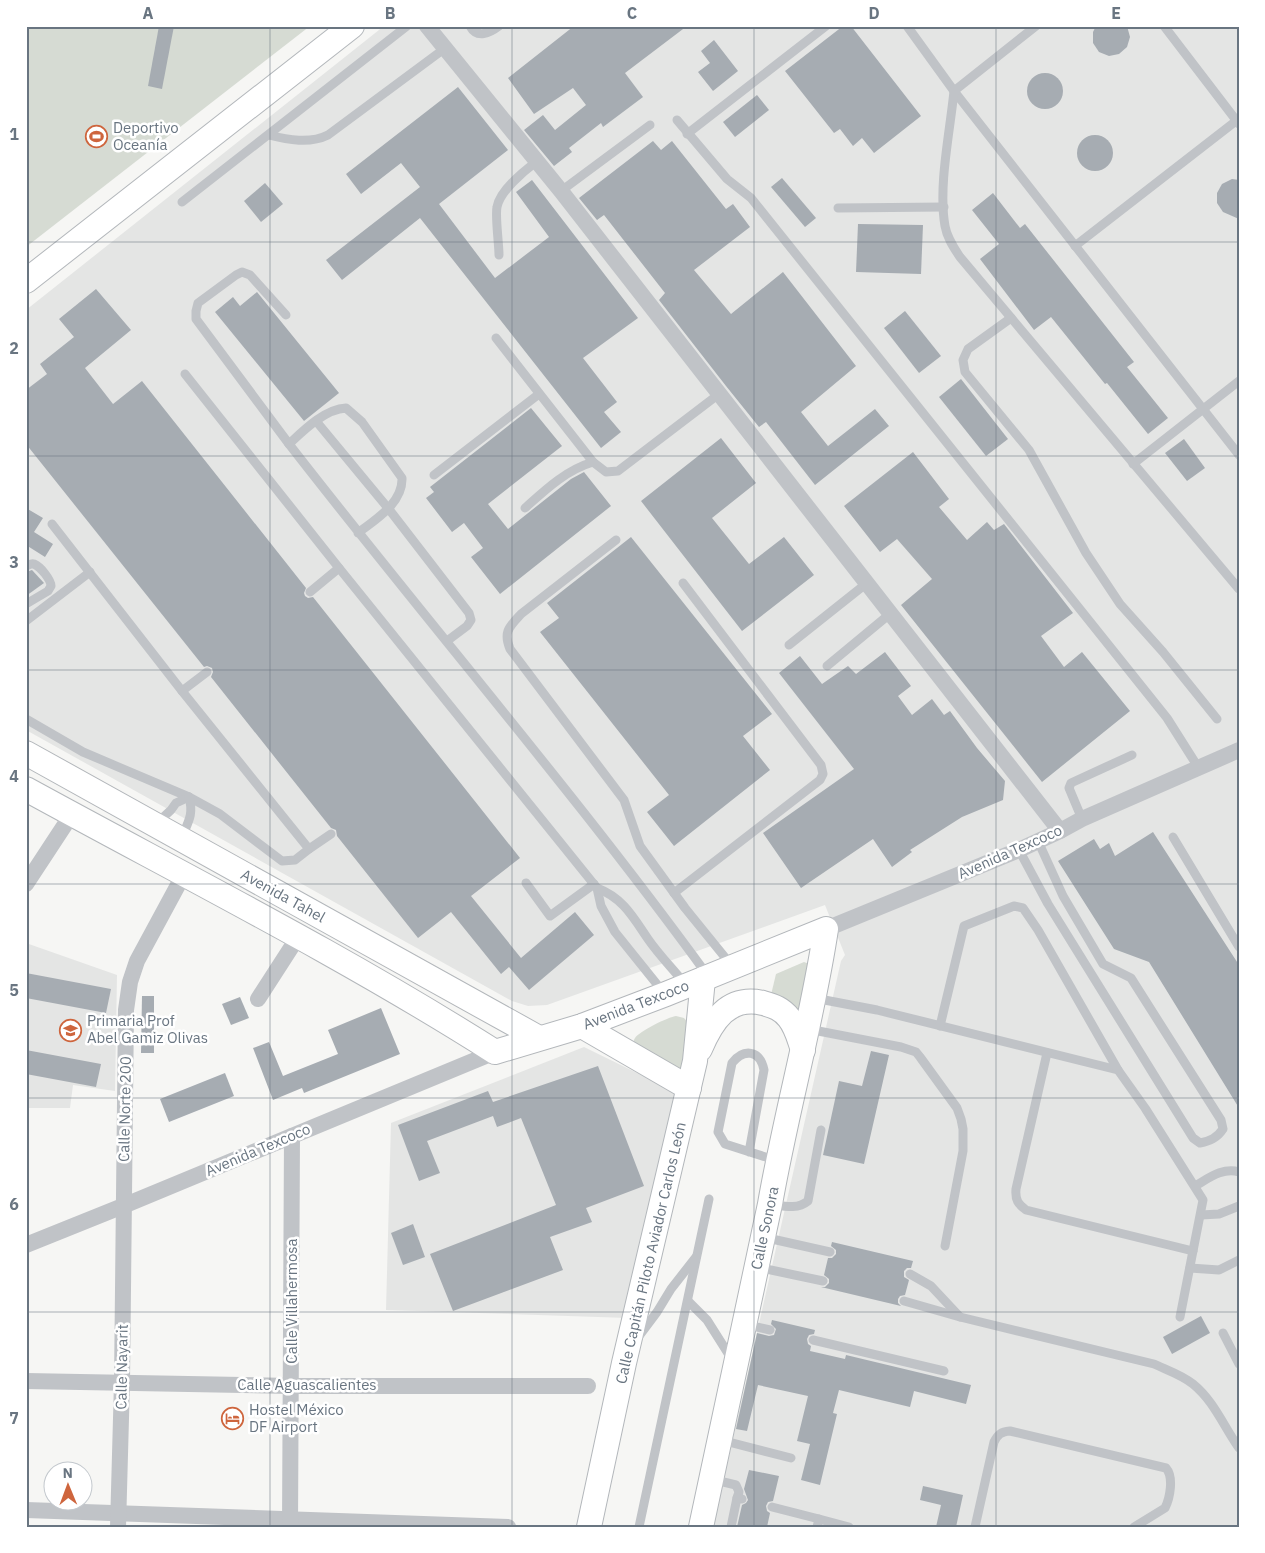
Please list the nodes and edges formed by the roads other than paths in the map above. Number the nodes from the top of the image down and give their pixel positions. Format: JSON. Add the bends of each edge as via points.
{"nodes":[{"id":1,"x":352,"y":26,"type":"edge"},
{"id":2,"x":407,"y":26,"type":"edge"},
{"id":3,"x":427,"y":26,"type":"edge"},
{"id":4,"x":470,"y":26,"type":"edge"},
{"id":5,"x":499,"y":26,"type":"edge"},
{"id":6,"x":826,"y":26,"type":"edge"},
{"id":7,"x":907,"y":26,"type":"edge"},
{"id":8,"x":1036,"y":26,"type":"edge"},
{"id":9,"x":1164,"y":26,"type":"edge"},
{"id":10,"x":444,"y":49,"type":"junction"},
{"id":11,"x":954,"y":91,"type":"junction"},
{"id":12,"x":677,"y":120,"type":"dead end"},
{"id":13,"x":1238,"y":123,"type":"edge"},
{"id":14,"x":650,"y":125,"type":"dead end"},
{"id":15,"x":269,"y":134,"type":"junction"},
{"id":16,"x":687,"y":134,"type":"junction"},
{"id":17,"x":536,"y":162,"type":"junction"},
{"id":18,"x":561,"y":191,"type":"junction"},
{"id":19,"x":182,"y":202,"type":"dead end"},
{"id":20,"x":944,"y":207,"type":"junction"},
{"id":21,"x":838,"y":208,"type":"dead end"},
{"id":22,"x":1075,"y":246,"type":"junction"},
{"id":23,"x":499,"y":255,"type":"dead end"},
{"id":24,"x":26,"y":281,"type":"edge"},
{"id":25,"x":286,"y":315,"type":"dead end"},
{"id":26,"x":1011,"y":318,"type":"junction"},
{"id":27,"x":496,"y":338,"type":"dead end"},
{"id":28,"x":186,"y":374,"type":"dead end"},
{"id":29,"x":1239,"y":381,"type":"edge"},
{"id":30,"x":539,"y":394,"type":"junction"},
{"id":31,"x":719,"y":394,"type":"junction"},
{"id":32,"x":1204,"y":409,"type":"junction"},
{"id":33,"x":316,"y":421,"type":"junction"},
{"id":34,"x":289,"y":444,"type":"junction"},
{"id":35,"x":1239,"y":455,"type":"edge"},
{"id":36,"x":593,"y":462,"type":"junction"},
{"id":37,"x":1133,"y":464,"type":"junction"},
{"id":38,"x":434,"y":475,"type":"dead end"},
{"id":39,"x":388,"y":508,"type":"junction"},
{"id":40,"x":525,"y":508,"type":"dead end"},
{"id":41,"x":52,"y":524,"type":"dead end"},
{"id":42,"x":358,"y":533,"type":"junction"},
{"id":43,"x":616,"y":540,"type":"dead end"},
{"id":44,"x":26,"y":566,"type":"edge"},
{"id":45,"x":339,"y":568,"type":"junction"},
{"id":46,"x":90,"y":572,"type":"junction"},
{"id":47,"x":683,"y":583,"type":"dead end"},
{"id":48,"x":867,"y":583,"type":"junction"},
{"id":49,"x":1239,"y":589,"type":"edge"},
{"id":50,"x":310,"y":592,"type":"dead end"},
{"id":51,"x":26,"y":604,"type":"edge"},
{"id":52,"x":891,"y":613,"type":"junction"},
{"id":53,"x":26,"y":621,"type":"edge"},
{"id":54,"x":447,"y":641,"type":"junction"},
{"id":55,"x":789,"y":645,"type":"dead end"},
{"id":56,"x":827,"y":666,"type":"dead end"},
{"id":57,"x":208,"y":672,"type":"dead end"},
{"id":58,"x":182,"y":691,"type":"junction"},
{"id":59,"x":26,"y":719,"type":"edge"},
{"id":60,"x":1217,"y":719,"type":"dead end"},
{"id":61,"x":1239,"y":750,"type":"edge"},
{"id":62,"x":26,"y":753,"type":"edge"},
{"id":63,"x":1132,"y":755,"type":"dead end"},
{"id":64,"x":1198,"y":767,"type":"junction"},
{"id":65,"x":26,"y":789,"type":"edge"},
{"id":66,"x":189,"y":797,"type":"junction"},
{"id":67,"x":72,"y":814,"type":"junction"},
{"id":68,"x":1082,"y":818,"type":"junction"},
{"id":69,"x":155,"y":824,"type":"junction"},
{"id":70,"x":1060,"y":831,"type":"junction"},
{"id":71,"x":331,"y":834,"type":"dead end"},
{"id":72,"x":1173,"y":837,"type":"dead end"},
{"id":73,"x":181,"y":839,"type":"junction"},
{"id":74,"x":1038,"y":841,"type":"junction"},
{"id":75,"x":309,"y":849,"type":"junction"},
{"id":76,"x":1018,"y":850,"type":"junction"},
{"id":77,"x":184,"y":874,"type":"junction"},
{"id":78,"x":526,"y":883,"type":"dead end"},
{"id":79,"x":26,"y":884,"type":"edge"},
{"id":80,"x":595,"y":886,"type":"junction"},
{"id":81,"x":674,"y":893,"type":"junction"},
{"id":82,"x":1063,"y":896,"type":"junction"},
{"id":83,"x":1048,"y":904,"type":"junction"},
{"id":84,"x":826,"y":929,"type":"junction"},
{"id":85,"x":298,"y":936,"type":"junction"},
{"id":86,"x":1239,"y":947,"type":"edge"},
{"id":87,"x":1103,"y":964,"type":"junction"},
{"id":88,"x":732,"y":966,"type":"junction"},
{"id":89,"x":1090,"y":973,"type":"junction"},
{"id":90,"x":691,"y":984,"type":"junction"},
{"id":91,"x":814,"y":998,"type":"junction"},
{"id":92,"x":258,"y":999,"type":"dead end"},
{"id":93,"x":582,"y":1026,"type":"junction"},
{"id":94,"x":940,"y":1026,"type":"junction"},
{"id":95,"x":539,"y":1038,"type":"junction"},
{"id":96,"x":805,"y":1040,"type":"junction"},
{"id":97,"x":495,"y":1052,"type":"junction"},
{"id":98,"x":1047,"y":1053,"type":"junction"},
{"id":99,"x":695,"y":1061,"type":"junction"},
{"id":100,"x":1118,"y":1070,"type":"junction"},
{"id":101,"x":689,"y":1088,"type":"junction"},
{"id":102,"x":821,"y":1130,"type":"dead end"},
{"id":103,"x":292,"y":1136,"type":"junction"},
{"id":104,"x":749,"y":1152,"type":"junction"},
{"id":105,"x":778,"y":1161,"type":"junction"},
{"id":106,"x":1239,"y":1172,"type":"edge"},
{"id":107,"x":1195,"y":1186,"type":"junction"},
{"id":108,"x":709,"y":1199,"type":"dead end"},
{"id":109,"x":770,"y":1204,"type":"junction"},
{"id":110,"x":123,"y":1206,"type":"junction"},
{"id":111,"x":1239,"y":1206,"type":"edge"},
{"id":112,"x":1201,"y":1215,"type":"junction"},
{"id":113,"x":763,"y":1237,"type":"junction"},
{"id":114,"x":26,"y":1244,"type":"edge"},
{"id":115,"x":945,"y":1246,"type":"dead end"},
{"id":116,"x":1193,"y":1251,"type":"junction"},
{"id":117,"x":830,"y":1252,"type":"dead end"},
{"id":118,"x":697,"y":1255,"type":"junction"},
{"id":119,"x":1239,"y":1260,"type":"edge"},
{"id":120,"x":757,"y":1267,"type":"junction"},
{"id":121,"x":1190,"y":1268,"type":"junction"},
{"id":122,"x":910,"y":1274,"type":"dead end"},
{"id":123,"x":823,"y":1282,"type":"dead end"},
{"id":124,"x":688,"y":1301,"type":"junction"},
{"id":125,"x":904,"y":1301,"type":"dead end"},
{"id":126,"x":1180,"y":1317,"type":"dead end"},
{"id":127,"x":960,"y":1318,"type":"junction"},
{"id":128,"x":744,"y":1324,"type":"junction"},
{"id":129,"x":770,"y":1330,"type":"dead end"},
{"id":130,"x":1223,"y":1333,"type":"dead end"},
{"id":131,"x":813,"y":1340,"type":"dead end"},
{"id":132,"x":624,"y":1363,"type":"junction"},
{"id":133,"x":1239,"y":1364,"type":"edge"},
{"id":134,"x":735,"y":1367,"type":"junction"},
{"id":135,"x":944,"y":1371,"type":"dead end"},
{"id":136,"x":26,"y":1381,"type":"edge"},
{"id":137,"x":122,"y":1382,"type":"junction"},
{"id":138,"x":292,"y":1386,"type":"junction"},
{"id":139,"x":588,"y":1386,"type":"dead end"},
{"id":140,"x":721,"y":1440,"type":"junction"},
{"id":141,"x":1238,"y":1445,"type":"edge"},
{"id":142,"x":790,"y":1458,"type":"dead end"},
{"id":143,"x":711,"y":1479,"type":"junction"},
{"id":144,"x":772,"y":1507,"type":"dead end"},
{"id":145,"x":26,"y":1510,"type":"edge"},
{"id":146,"x":118,"y":1520,"type":"edge"},
{"id":147,"x":290,"y":1523,"type":"edge"},
{"id":148,"x":818,"y":1523,"type":"edge"},
{"id":149,"x":508,"y":1527,"type":"edge"},
{"id":150,"x":589,"y":1527,"type":"edge"},
{"id":151,"x":639,"y":1527,"type":"edge"},
{"id":152,"x":702,"y":1527,"type":"edge"},
{"id":153,"x":731,"y":1527,"type":"edge"},
{"id":154,"x":848,"y":1527,"type":"edge"},
{"id":155,"x":975,"y":1527,"type":"edge"},
{"id":156,"x":1134,"y":1527,"type":"edge"}],
"edges":[{"from":1,"to":24,"type":"street"},
{"from":2,"to":15,"type":"lane"},
{"from":3,"to":10,"type":"street"},
{"from":4,"to":5,"type":"lane","via":[[477,34],[492,32]]},
{"from":6,"to":16,"type":"lane"},
{"from":7,"to":11,"type":"lane"},
{"from":8,"to":11,"type":"lane"},
{"from":9,"to":13,"type":"lane"},
{"from":10,"to":15,"type":"lane","via":[[328,136],[319,140],[287,140]]},
{"from":10,"to":17,"type":"street"},
{"from":11,"to":20,"type":"lane"},
{"from":11,"to":22,"type":"lane"},
{"from":12,"to":16,"type":"lane"},
{"from":13,"to":22,"type":"lane"},
{"from":14,"to":18,"type":"lane"},
{"from":15,"to":19,"type":"lane"},
{"from":16,"to":64,"type":"lane","via":[[727,179],[751,198],[1168,718]]},
{"from":17,"to":18,"type":"street"},
{"from":17,"to":23,"type":"lane","via":[[521,173],[497,207]]},
{"from":18,"to":31,"type":"street"},
{"from":20,"to":21,"type":"lane"},
{"from":20,"to":26,"type":"lane","via":[[945,228],[960,258]]},
{"from":22,"to":32,"type":"lane"},
{"from":25,"to":34,"type":"lane","via":[[250,275],[242,272],[198,303],[196,311],[196,319]]},
{"from":26,"to":37,"type":"lane"},
{"from":26,"to":60,"type":"lane","via":[[968,349],[963,360],[965,372],[1029,450],[1086,554],[1120,604]]},
{"from":27,"to":30,"type":"lane"},
{"from":28,"to":45,"type":"lane"},
{"from":29,"to":32,"type":"lane"},
{"from":30,"to":36,"type":"lane"},
{"from":30,"to":38,"type":"lane"},
{"from":31,"to":36,"type":"lane","via":[[618,471],[606,472]]},
{"from":31,"to":48,"type":"street"},
{"from":32,"to":35,"type":"lane"},
{"from":32,"to":37,"type":"lane"},
{"from":33,"to":34,"type":"lane"},
{"from":33,"to":39,"type":"lane"},
{"from":33,"to":39,"type":"lane","via":[[337,408],[346,408],[362,422],[402,478],[399,495]]},
{"from":34,"to":42,"type":"lane"},
{"from":36,"to":40,"type":"lane","via":[[568,473]]},
{"from":37,"to":49,"type":"lane"},
{"from":39,"to":42,"type":"lane"},
{"from":39,"to":54,"type":"lane","via":[[470,613],[471,620],[467,626]]},
{"from":41,"to":46,"type":"lane"},
{"from":42,"to":54,"type":"lane"},
{"from":43,"to":81,"type":"lane","via":[[521,614],[510,626],[507,640],[510,649],[624,800],[640,846]]},
{"from":44,"to":51,"type":"lane","via":[[35,564],[51,581],[51,586]]},
{"from":45,"to":50,"type":"lane"},
{"from":45,"to":80,"type":"lane"},
{"from":46,"to":53,"type":"lane"},
{"from":46,"to":58,"type":"lane"},
{"from":47,"to":81,"type":"lane","via":[[820,765],[823,774],[820,780]]},
{"from":48,"to":52,"type":"street"},
{"from":48,"to":55,"type":"lane"},
{"from":52,"to":56,"type":"lane"},
{"from":52,"to":70,"type":"street"},
{"from":54,"to":90,"type":"lane","via":[[669,922]]},
{"from":57,"to":58,"type":"lane"},
{"from":58,"to":75,"type":"lane"},
{"from":59,"to":66,"type":"lane","via":[[84,752]]},
{"from":61,"to":64,"type":"street","name":"Avenida Texcoco"},
{"from":62,"to":69,"type":"street","name":"Avenida Tahel"},
{"from":63,"to":68,"type":"lane","via":[[1071,783],[1069,788]]},
{"from":64,"to":68,"type":"street","name":"Avenida Texcoco"},
{"from":65,"to":67,"type":"street","name":"Avenida Tahel"},
{"from":66,"to":69,"type":"lane","via":[[176,803]]},
{"from":66,"to":73,"type":"lane","via":[[192,813]]},
{"from":66,"to":75,"type":"lane","via":[[220,814],[282,861],[295,860]]},
{"from":67,"to":77,"type":"street","name":"Avenida Tahel"},
{"from":67,"to":79,"type":"street"},
{"from":68,"to":70,"type":"street","name":"Avenida Texcoco"},
{"from":69,"to":73,"type":"street","name":"Avenida Tahel"},
{"from":70,"to":74,"type":"street","name":"Avenida Texcoco"},
{"from":71,"to":75,"type":"lane"},
{"from":72,"to":86,"type":"lane"},
{"from":73,"to":95,"type":"street","name":"Avenida Tahel"},
{"from":74,"to":76,"type":"street","name":"Avenida Texcoco"},
{"from":74,"to":82,"type":"lane"},
{"from":76,"to":83,"type":"lane"},
{"from":76,"to":84,"type":"street","name":"Avenida Texcoco"},
{"from":77,"to":85,"type":"street","name":"Avenida Tahel"},
{"from":77,"to":110,"type":"street","name":"Calle Norte 200","via":[[137,961],[130,982],[126,1010]]},
{"from":78,"to":80,"type":"lane","via":[[550,916]]},
{"from":80,"to":90,"type":"lane","via":[[610,893],[625,907],[648,939]]},
{"from":80,"to":90,"type":"lane","via":[[615,932]]},
{"from":81,"to":88,"type":"lane"},
{"from":82,"to":83,"type":"lane"},
{"from":82,"to":87,"type":"lane"},
{"from":83,"to":89,"type":"lane"},
{"from":84,"to":88,"type":"street","name":"Avenida Texcoco"},
{"from":84,"to":91,"type":"street","name":"Calle Sonora"},
{"from":85,"to":92,"type":"street"},
{"from":85,"to":97,"type":"street","name":"Avenida Tahel"},
{"from":87,"to":89,"type":"lane"},
{"from":87,"to":89,"type":"lane","via":[[1131,978],[1221,1120],[1223,1129],[1218,1136],[1200,1143],[1193,1138]]},
{"from":88,"to":90,"type":"street","name":"Avenida Texcoco"},
{"from":90,"to":93,"type":"street","name":"Avenida Texcoco"},
{"from":90,"to":99,"type":"street","name":"Calle Capitán Piloto Aviador Carlos León"},
{"from":91,"to":94,"type":"lane"},
{"from":91,"to":96,"type":"street","name":"Calle Sonora"},
{"from":93,"to":95,"type":"street","name":"Avenida Texcoco"},
{"from":93,"to":101,"type":"street"},
{"from":94,"to":98,"type":"lane"},
{"from":94,"to":100,"type":"lane","via":[[964,926],[1014,906],[1023,908]]},
{"from":95,"to":97,"type":"street","name":"Avenida Texcoco"},
{"from":96,"to":99,"type":"street","via":[[783,1011],[772,1005],[742,1002],[720,1014]]},
{"from":96,"to":105,"type":"street","name":"Calle Sonora"},
{"from":96,"to":115,"type":"lane","via":[[901,1047],[916,1052],[956,1108],[963,1129],[963,1152]]},
{"from":97,"to":103,"type":"street","name":"Avenida Texcoco"},
{"from":98,"to":100,"type":"lane"},
{"from":98,"to":116,"type":"lane","via":[[1016,1189],[1017,1202],[1033,1212]]},
{"from":99,"to":101,"type":"street","name":"Calle Capitán Piloto Aviador Carlos León"},
{"from":100,"to":107,"type":"lane"},
{"from":101,"to":132,"type":"street","name":"Calle Capitán Piloto Aviador Carlos León"},
{"from":102,"to":109,"type":"lane","via":[[808,1201],[794,1207]]},
{"from":103,"to":110,"type":"street","name":"Avenida Texcoco"},
{"from":103,"to":138,"type":"street","name":"Calle Villahermosa"},
{"from":104,"to":104,"type":"lane","via":[[764,1070],[759,1056],[743,1053],[732,1063],[718,1132],[725,1144]]},
{"from":104,"to":105,"type":"lane"},
{"from":105,"to":109,"type":"street","name":"Calle Sonora"},
{"from":106,"to":107,"type":"lane","via":[[1222,1171]]},
{"from":107,"to":112,"type":"lane","via":[[1203,1200]]},
{"from":108,"to":118,"type":"lane"},
{"from":109,"to":113,"type":"street","name":"Calle Sonora"},
{"from":110,"to":114,"type":"street","name":"Avenida Texcoco"},
{"from":110,"to":137,"type":"street","name":"Calle Nayarit"},
{"from":111,"to":112,"type":"lane","via":[[1223,1213]]},
{"from":112,"to":116,"type":"lane"},
{"from":113,"to":117,"type":"lane"},
{"from":113,"to":120,"type":"street","name":"Calle Sonora"},
{"from":116,"to":121,"type":"lane"},
{"from":118,"to":124,"type":"lane"},
{"from":118,"to":132,"type":"lane","via":[[641,1332]]},
{"from":119,"to":121,"type":"lane","via":[[1219,1270]]},
{"from":120,"to":123,"type":"lane"},
{"from":120,"to":128,"type":"street","name":"Calle Sonora"},
{"from":121,"to":126,"type":"lane"},
{"from":122,"to":127,"type":"lane","via":[[931,1286]]},
{"from":124,"to":134,"type":"lane","via":[[707,1320],[729,1352]]},
{"from":124,"to":151,"type":"lane"},
{"from":125,"to":127,"type":"lane"},
{"from":127,"to":141,"type":"lane","via":[[1154,1364],[1174,1373],[1193,1384],[1208,1400]]},
{"from":128,"to":129,"type":"lane"},
{"from":128,"to":134,"type":"street","name":"Calle Sonora"},
{"from":130,"to":133,"type":"lane"},
{"from":131,"to":135,"type":"lane"},
{"from":132,"to":150,"type":"street","name":"Calle Capitán Piloto Aviador Carlos León"},
{"from":134,"to":140,"type":"street","name":"Calle Sonora"},
{"from":136,"to":137,"type":"street","name":"Calle Aguascalientes"},
{"from":137,"to":138,"type":"street","name":"Calle Aguascalientes"},
{"from":137,"to":146,"type":"street","name":"Calle Nayarit"},
{"from":138,"to":139,"type":"street","name":"Calle Aguascalientes"},
{"from":138,"to":147,"type":"street","name":"Calle Villahermosa"},
{"from":140,"to":142,"type":"lane"},
{"from":140,"to":143,"type":"street","name":"Calle Sonora"},
{"from":143,"to":152,"type":"street","name":"Calle Sonora"},
{"from":143,"to":153,"type":"lane","via":[[738,1488],[740,1499]]},
{"from":144,"to":148,"type":"lane"},
{"from":145,"to":146,"type":"street"},
{"from":146,"to":147,"type":"street"},
{"from":147,"to":149,"type":"street"},
{"from":148,"to":154,"type":"lane"},
{"from":155,"to":156,"type":"lane","via":[[994,1442],[1002,1432],[1010,1431],[1166,1468],[1170,1479],[1168,1504]]}]}
